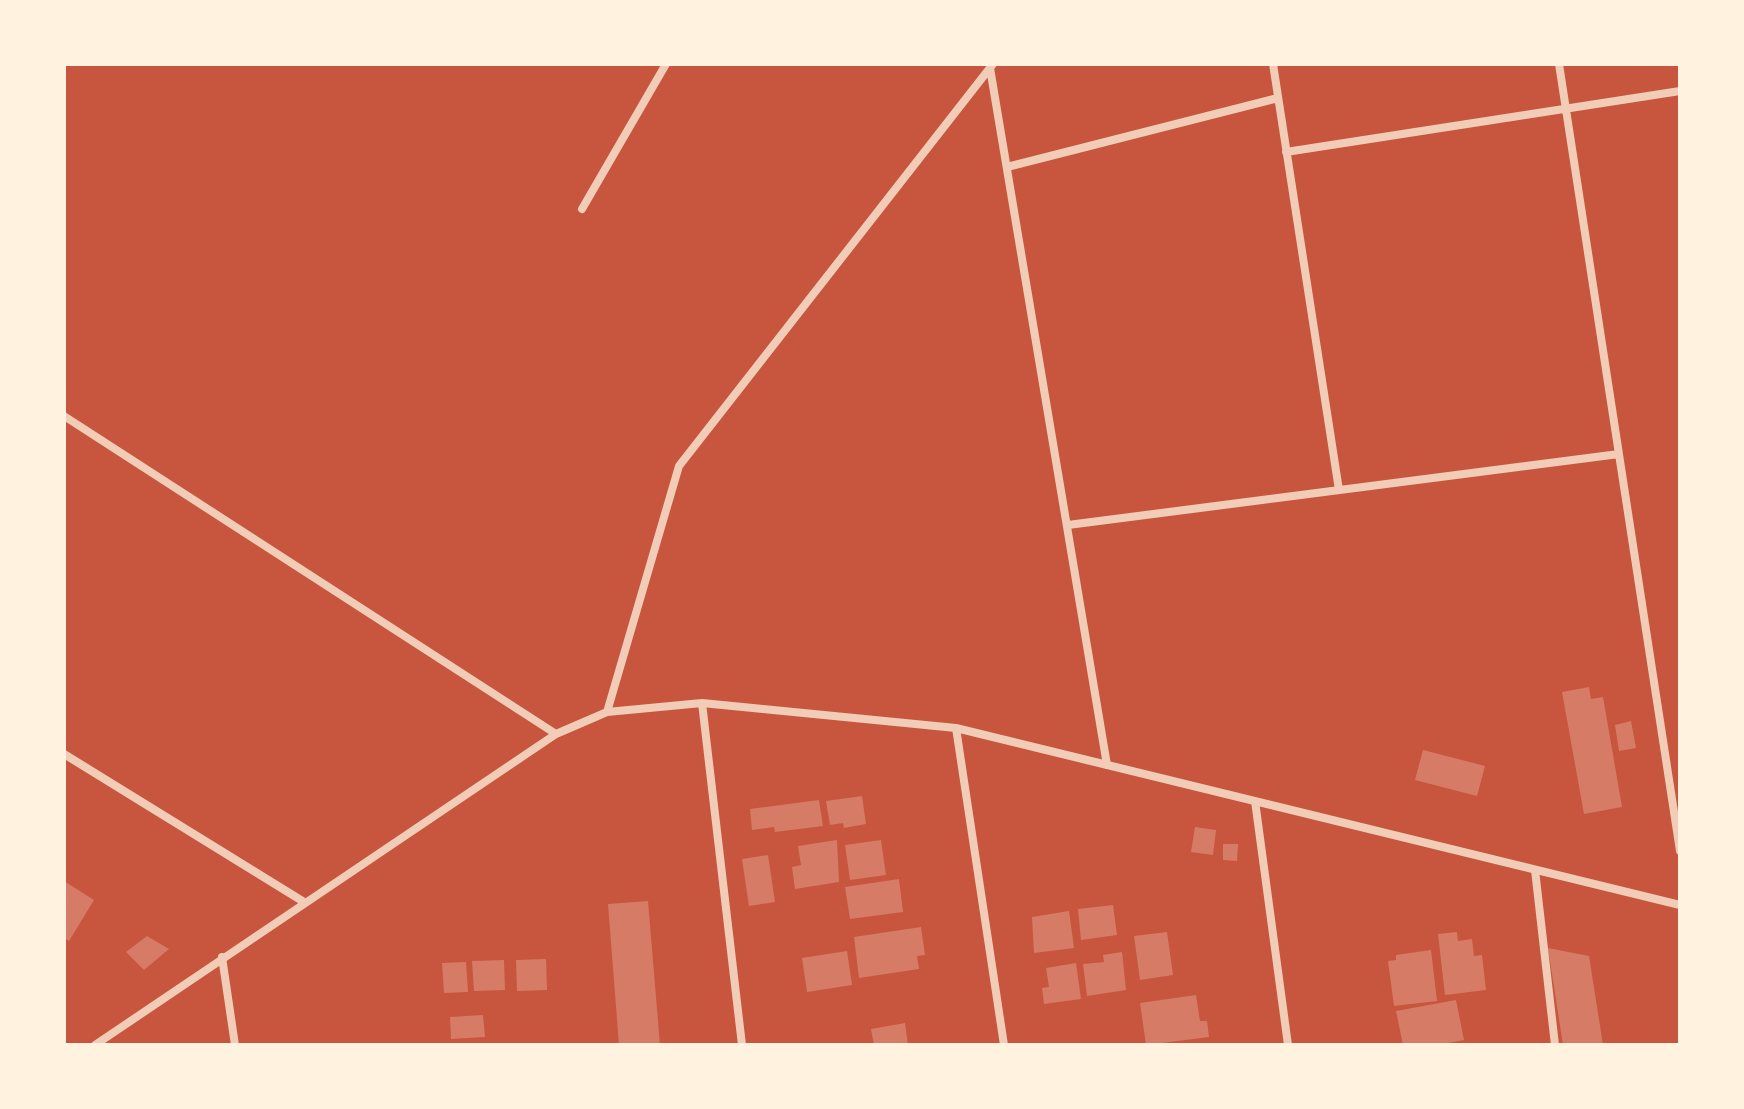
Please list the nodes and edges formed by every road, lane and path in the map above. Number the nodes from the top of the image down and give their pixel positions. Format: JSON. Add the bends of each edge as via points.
{"nodes":[{"id":1,"x":666,"y":64,"type":"edge"},
{"id":2,"x":1273,"y":64,"type":"edge"},
{"id":3,"x":1559,"y":64,"type":"edge"},
{"id":4,"x":991,"y":66,"type":"edge"},
{"id":5,"x":1680,"y":91,"type":"edge"},
{"id":6,"x":1278,"y":98,"type":"junction"},
{"id":7,"x":1566,"y":109,"type":"junction"},
{"id":8,"x":1286,"y":152,"type":"junction"},
{"id":9,"x":1007,"y":167,"type":"junction"},
{"id":10,"x":582,"y":209,"type":"dead end"},
{"id":11,"x":64,"y":416,"type":"edge"},
{"id":12,"x":1619,"y":454,"type":"junction"},
{"id":13,"x":1339,"y":490,"type":"junction"},
{"id":14,"x":1068,"y":525,"type":"junction"},
{"id":15,"x":702,"y":703,"type":"junction"},
{"id":16,"x":607,"y":712,"type":"junction"},
{"id":17,"x":956,"y":728,"type":"junction"},
{"id":18,"x":556,"y":734,"type":"junction"},
{"id":19,"x":64,"y":754,"type":"edge"},
{"id":20,"x":1107,"y":765,"type":"junction"},
{"id":21,"x":1255,"y":801,"type":"junction"},
{"id":22,"x":1680,"y":851,"type":"edge"},
{"id":23,"x":1535,"y":870,"type":"junction"},
{"id":24,"x":304,"y":902,"type":"junction"},
{"id":25,"x":1680,"y":905,"type":"edge"},
{"id":26,"x":222,"y":957,"type":"junction"},
{"id":27,"x":95,"y":1045,"type":"edge"},
{"id":28,"x":235,"y":1045,"type":"edge"},
{"id":29,"x":742,"y":1045,"type":"edge"},
{"id":30,"x":1004,"y":1045,"type":"edge"},
{"id":31,"x":1288,"y":1045,"type":"edge"},
{"id":32,"x":1555,"y":1045,"type":"edge"}],
"edges":[{"from":1,"to":10,"type":"street"},
{"from":2,"to":6,"type":"street"},
{"from":3,"to":7,"type":"street"},
{"from":4,"to":9,"type":"street"},
{"from":4,"to":16,"type":"street","via":[[679,466]]},
{"from":5,"to":7,"type":"street"},
{"from":6,"to":8,"type":"street"},
{"from":6,"to":9,"type":"street"},
{"from":7,"to":8,"type":"street"},
{"from":7,"to":12,"type":"street"},
{"from":8,"to":13,"type":"street"},
{"from":9,"to":14,"type":"street"},
{"from":11,"to":18,"type":"street"},
{"from":12,"to":13,"type":"street"},
{"from":12,"to":22,"type":"street"},
{"from":13,"to":14,"type":"street"},
{"from":14,"to":20,"type":"street"},
{"from":15,"to":16,"type":"street"},
{"from":15,"to":17,"type":"street"},
{"from":15,"to":29,"type":"street"},
{"from":16,"to":18,"type":"street"},
{"from":17,"to":20,"type":"street"},
{"from":17,"to":30,"type":"street"},
{"from":18,"to":24,"type":"street"},
{"from":19,"to":24,"type":"street"},
{"from":20,"to":21,"type":"street"},
{"from":21,"to":23,"type":"street"},
{"from":21,"to":31,"type":"street"},
{"from":23,"to":25,"type":"street"},
{"from":23,"to":32,"type":"street"},
{"from":24,"to":26,"type":"street"},
{"from":26,"to":27,"type":"street"},
{"from":26,"to":28,"type":"street"}]}
